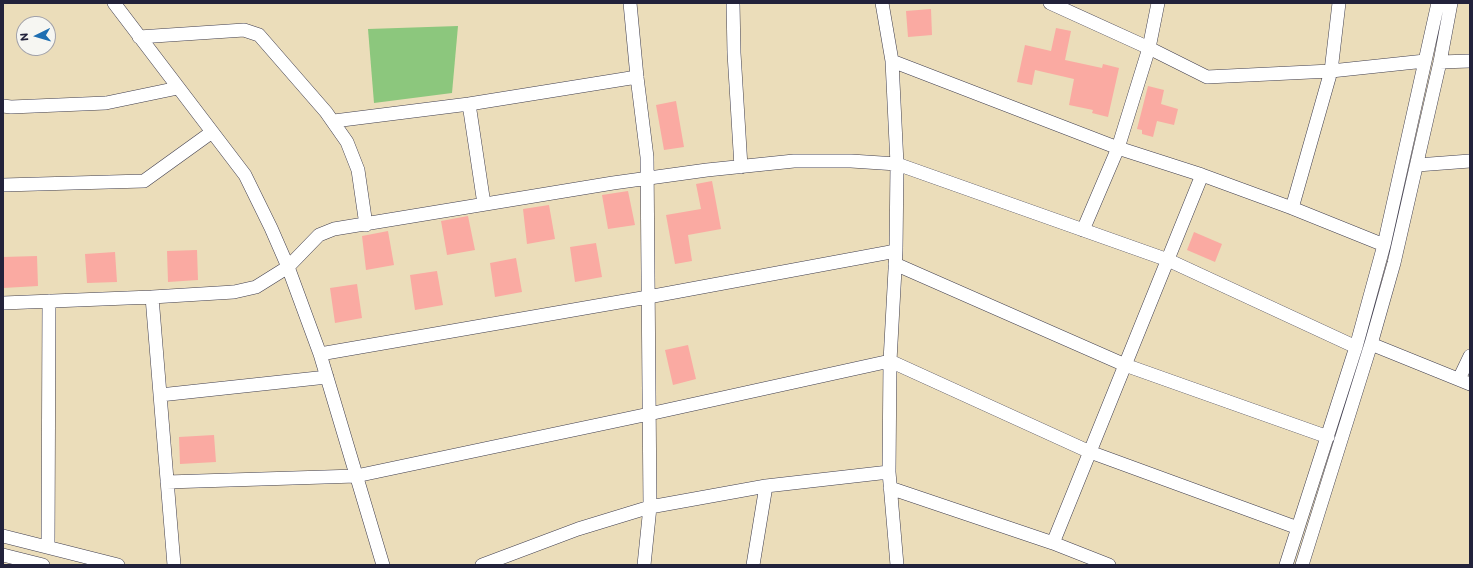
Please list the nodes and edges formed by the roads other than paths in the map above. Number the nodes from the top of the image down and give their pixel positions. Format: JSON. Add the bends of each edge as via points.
{"nodes":[{"id":1,"x":114,"y":3,"type":"edge"},
{"id":2,"x":630,"y":3,"type":"edge"},
{"id":3,"x":733,"y":3,"type":"edge"},
{"id":4,"x":882,"y":3,"type":"edge"},
{"id":5,"x":1050,"y":3,"type":"edge"},
{"id":6,"x":1158,"y":3,"type":"edge"},
{"id":7,"x":1339,"y":3,"type":"edge"},
{"id":8,"x":1438,"y":3,"type":"edge"},
{"id":9,"x":1451,"y":3,"type":"edge"},
{"id":10,"x":139,"y":37,"type":"junction"},
{"id":11,"x":1149,"y":48,"type":"junction"},
{"id":12,"x":892,"y":61,"type":"junction"},
{"id":13,"x":1470,"y":61,"type":"edge"},
{"id":14,"x":1426,"y":62,"type":"junction"},
{"id":15,"x":1440,"y":62,"type":"junction"},
{"id":16,"x":1330,"y":72,"type":"junction"},
{"id":17,"x":637,"y":77,"type":"junction"},
{"id":18,"x":178,"y":88,"type":"junction"},
{"id":19,"x":469,"y":104,"type":"junction"},
{"id":20,"x":3,"y":106,"type":"edge"},
{"id":21,"x":334,"y":121,"type":"junction"},
{"id":22,"x":212,"y":132,"type":"junction"},
{"id":23,"x":1118,"y":148,"type":"junction"},
{"id":24,"x":1470,"y":160,"type":"edge"},
{"id":25,"x":897,"y":164,"type":"junction"},
{"id":26,"x":1417,"y":165,"type":"junction"},
{"id":27,"x":741,"y":167,"type":"junction"},
{"id":28,"x":1202,"y":175,"type":"junction"},
{"id":29,"x":647,"y":178,"type":"junction"},
{"id":30,"x":3,"y":185,"type":"edge"},
{"id":31,"x":484,"y":204,"type":"junction"},
{"id":32,"x":1292,"y":208,"type":"junction"},
{"id":33,"x":366,"y":224,"type":"junction"},
{"id":34,"x":1083,"y":230,"type":"junction"},
{"id":35,"x":1384,"y":245,"type":"junction"},
{"id":36,"x":896,"y":251,"type":"junction"},
{"id":37,"x":1168,"y":260,"type":"junction"},
{"id":38,"x":895,"y":264,"type":"junction"},
{"id":39,"x":288,"y":267,"type":"junction"},
{"id":40,"x":152,"y":297,"type":"junction"},
{"id":41,"x":648,"y":297,"type":"junction"},
{"id":42,"x":48,"y":301,"type":"junction"},
{"id":43,"x":3,"y":303,"type":"edge"},
{"id":44,"x":1371,"y":344,"type":"junction"},
{"id":45,"x":1356,"y":347,"type":"junction"},
{"id":46,"x":320,"y":354,"type":"junction"},
{"id":47,"x":1470,"y":356,"type":"edge"},
{"id":48,"x":890,"y":361,"type":"junction"},
{"id":49,"x":1125,"y":365,"type":"junction"},
{"id":50,"x":327,"y":377,"type":"junction"},
{"id":51,"x":1464,"y":382,"type":"edge"},
{"id":52,"x":160,"y":395,"type":"junction"},
{"id":53,"x":649,"y":414,"type":"junction"},
{"id":54,"x":1328,"y":437,"type":"junction"},
{"id":55,"x":1090,"y":452,"type":"junction"},
{"id":56,"x":889,"y":472,"type":"junction"},
{"id":57,"x":356,"y":476,"type":"junction"},
{"id":58,"x":167,"y":482,"type":"junction"},
{"id":59,"x":766,"y":486,"type":"junction"},
{"id":60,"x":890,"y":488,"type":"junction"},
{"id":61,"x":650,"y":507,"type":"junction"},
{"id":62,"x":1298,"y":528,"type":"junction"},
{"id":63,"x":3,"y":536,"type":"edge"},
{"id":64,"x":1053,"y":543,"type":"junction"},
{"id":65,"x":48,"y":547,"type":"junction"},
{"id":66,"x":3,"y":555,"type":"edge"},
{"id":67,"x":43,"y":565,"type":"edge"},
{"id":68,"x":118,"y":565,"type":"edge"},
{"id":69,"x":174,"y":565,"type":"edge"},
{"id":70,"x":383,"y":565,"type":"edge"},
{"id":71,"x":482,"y":565,"type":"edge"},
{"id":72,"x":644,"y":565,"type":"edge"},
{"id":73,"x":753,"y":565,"type":"edge"},
{"id":74,"x":897,"y":565,"type":"edge"},
{"id":75,"x":1109,"y":565,"type":"edge"},
{"id":76,"x":1286,"y":565,"type":"edge"},
{"id":77,"x":1302,"y":565,"type":"edge"}],
"edges":[{"from":1,"to":10,"type":"street"},
{"from":2,"to":17,"type":"street"},
{"from":3,"to":27,"type":"street"},
{"from":4,"to":12,"type":"street"},
{"from":5,"to":11,"type":"street"},
{"from":6,"to":11,"type":"street"},
{"from":7,"to":16,"type":"street"},
{"from":8,"to":14,"type":"street"},
{"from":9,"to":15,"type":"street"},
{"from":10,"to":18,"type":"street"},
{"from":10,"to":21,"type":"street","via":[[239,30],[254,33],[263,39]]},
{"from":11,"to":16,"type":"street","via":[[1208,77]]},
{"from":11,"to":23,"type":"street"},
{"from":12,"to":23,"type":"street"},
{"from":12,"to":25,"type":"street"},
{"from":13,"to":15,"type":"street"},
{"from":14,"to":16,"type":"street"},
{"from":14,"to":35,"type":"street"},
{"from":15,"to":26,"type":"street"},
{"from":16,"to":32,"type":"street"},
{"from":17,"to":19,"type":"street"},
{"from":17,"to":29,"type":"street","via":[[647,157]]},
{"from":18,"to":20,"type":"street","via":[[106,102]]},
{"from":18,"to":22,"type":"street"},
{"from":19,"to":21,"type":"street"},
{"from":19,"to":31,"type":"street"},
{"from":21,"to":33,"type":"street","via":[[347,142],[358,170]]},
{"from":22,"to":30,"type":"street","via":[[144,181]]},
{"from":22,"to":39,"type":"street","via":[[245,175]]},
{"from":23,"to":28,"type":"street"},
{"from":23,"to":34,"type":"street"},
{"from":24,"to":26,"type":"street"},
{"from":25,"to":27,"type":"street","via":[[794,161]]},
{"from":25,"to":34,"type":"street"},
{"from":25,"to":36,"type":"street"},
{"from":26,"to":44,"type":"street","via":[[1394,263]]},
{"from":27,"to":29,"type":"street"},
{"from":28,"to":32,"type":"street"},
{"from":28,"to":37,"type":"street"},
{"from":29,"to":31,"type":"street"},
{"from":29,"to":41,"type":"street"},
{"from":31,"to":33,"type":"street"},
{"from":32,"to":35,"type":"street"},
{"from":33,"to":39,"type":"street","via":[[334,229],[319,235]]},
{"from":34,"to":37,"type":"street"},
{"from":35,"to":45,"type":"street"},
{"from":36,"to":38,"type":"street"},
{"from":36,"to":41,"type":"street"},
{"from":37,"to":45,"type":"street"},
{"from":37,"to":49,"type":"street"},
{"from":38,"to":48,"type":"street"},
{"from":38,"to":49,"type":"street"},
{"from":39,"to":40,"type":"street","via":[[256,287],[234,292]]},
{"from":39,"to":46,"type":"street"},
{"from":40,"to":42,"type":"street"},
{"from":40,"to":52,"type":"street"},
{"from":41,"to":46,"type":"street"},
{"from":41,"to":53,"type":"street"},
{"from":42,"to":43,"type":"street"},
{"from":42,"to":65,"type":"street"},
{"from":44,"to":51,"type":"street"},
{"from":44,"to":77,"type":"street"},
{"from":45,"to":54,"type":"street"},
{"from":46,"to":50,"type":"street"},
{"from":47,"to":51,"type":"street"},
{"from":48,"to":53,"type":"street"},
{"from":48,"to":55,"type":"street"},
{"from":48,"to":56,"type":"street"},
{"from":49,"to":54,"type":"street"},
{"from":49,"to":55,"type":"street"},
{"from":50,"to":52,"type":"street"},
{"from":50,"to":57,"type":"street"},
{"from":52,"to":58,"type":"street"},
{"from":53,"to":57,"type":"street"},
{"from":53,"to":61,"type":"street"},
{"from":54,"to":62,"type":"street"},
{"from":55,"to":62,"type":"street"},
{"from":55,"to":64,"type":"street"},
{"from":56,"to":59,"type":"street"},
{"from":56,"to":60,"type":"street"},
{"from":57,"to":58,"type":"street"},
{"from":57,"to":70,"type":"street"},
{"from":58,"to":69,"type":"street"},
{"from":59,"to":61,"type":"street"},
{"from":59,"to":73,"type":"street"},
{"from":60,"to":64,"type":"street"},
{"from":60,"to":74,"type":"street"},
{"from":61,"to":71,"type":"street"},
{"from":61,"to":72,"type":"street"},
{"from":62,"to":76,"type":"street"},
{"from":63,"to":65,"type":"street"},
{"from":64,"to":75,"type":"street"},
{"from":65,"to":68,"type":"street"},
{"from":66,"to":67,"type":"street"}]}
